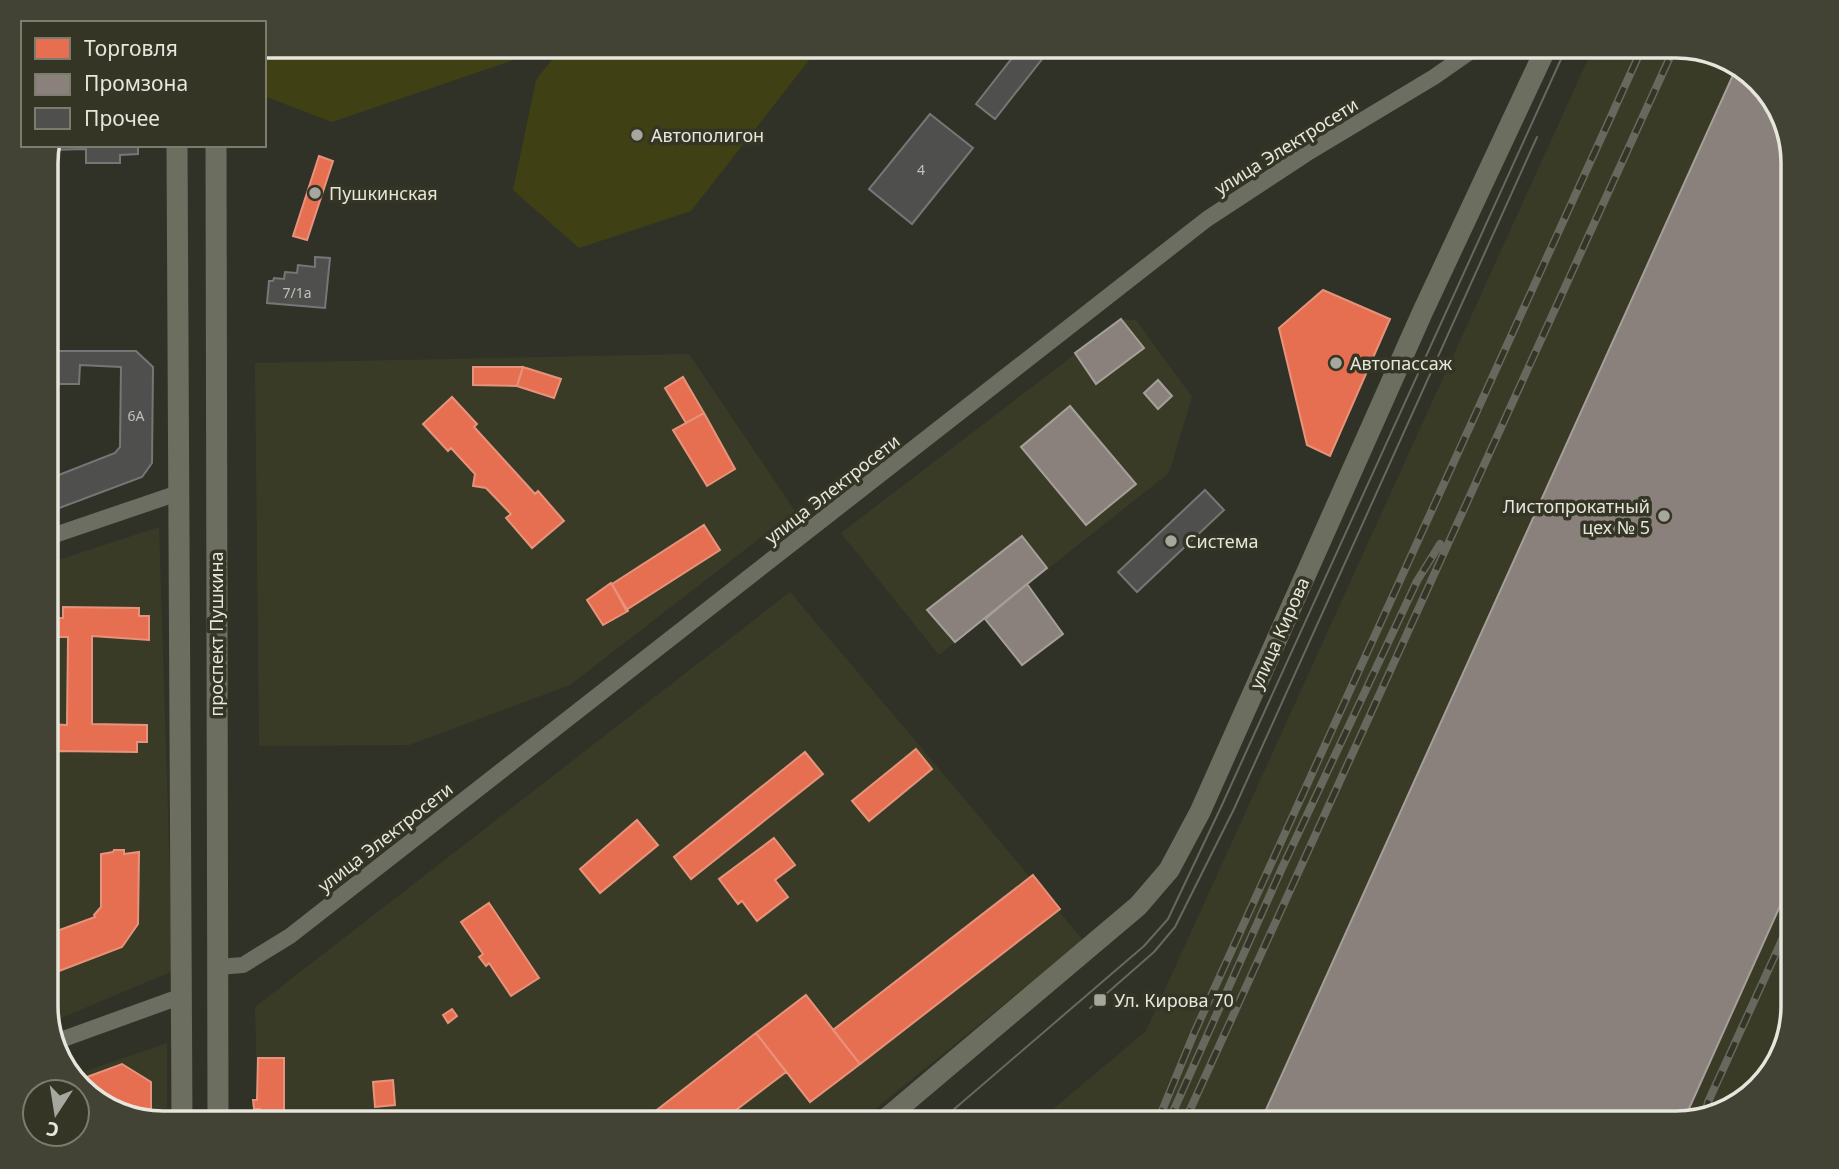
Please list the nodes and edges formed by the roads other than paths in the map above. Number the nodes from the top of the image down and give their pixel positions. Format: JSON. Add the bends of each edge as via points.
{"nodes":[{"id":1,"x":1461,"y":58,"type":"edge"},
{"id":2,"x":1541,"y":58,"type":"edge"},
{"id":3,"x":177,"y":147,"type":"edge"},
{"id":4,"x":216,"y":147,"type":"edge"},
{"id":5,"x":178,"y":493,"type":"junction"},
{"id":6,"x":58,"y":534,"type":"edge"},
{"id":7,"x":218,"y":967,"type":"junction"},
{"id":8,"x":182,"y":996,"type":"junction"},
{"id":9,"x":63,"y":1039,"type":"edge"},
{"id":10,"x":183,"y":1111,"type":"edge"},
{"id":11,"x":218,"y":1111,"type":"edge"},
{"id":12,"x":896,"y":1111,"type":"edge"}],
"edges":[{"from":1,"to":7,"type":"street","name":"улица Электросети","via":[[1207,219],[290,936],[243,965]]},
{"from":2,"to":12,"type":"main road","name":"улица Кирова","via":[[1199,812],[1168,870],[1138,906]]},
{"from":3,"to":5,"type":"main road","name":"проспект Пушкина"},
{"from":4,"to":7,"type":"main road","name":"проспект Пушкина"},
{"from":5,"to":6,"type":"street"},
{"from":5,"to":8,"type":"main road","name":"проспект Пушкина"},
{"from":7,"to":11,"type":"main road","name":"проспект Пушкина"},
{"from":8,"to":9,"type":"street"},
{"from":8,"to":10,"type":"main road","name":"проспект Пушкина"}]}
